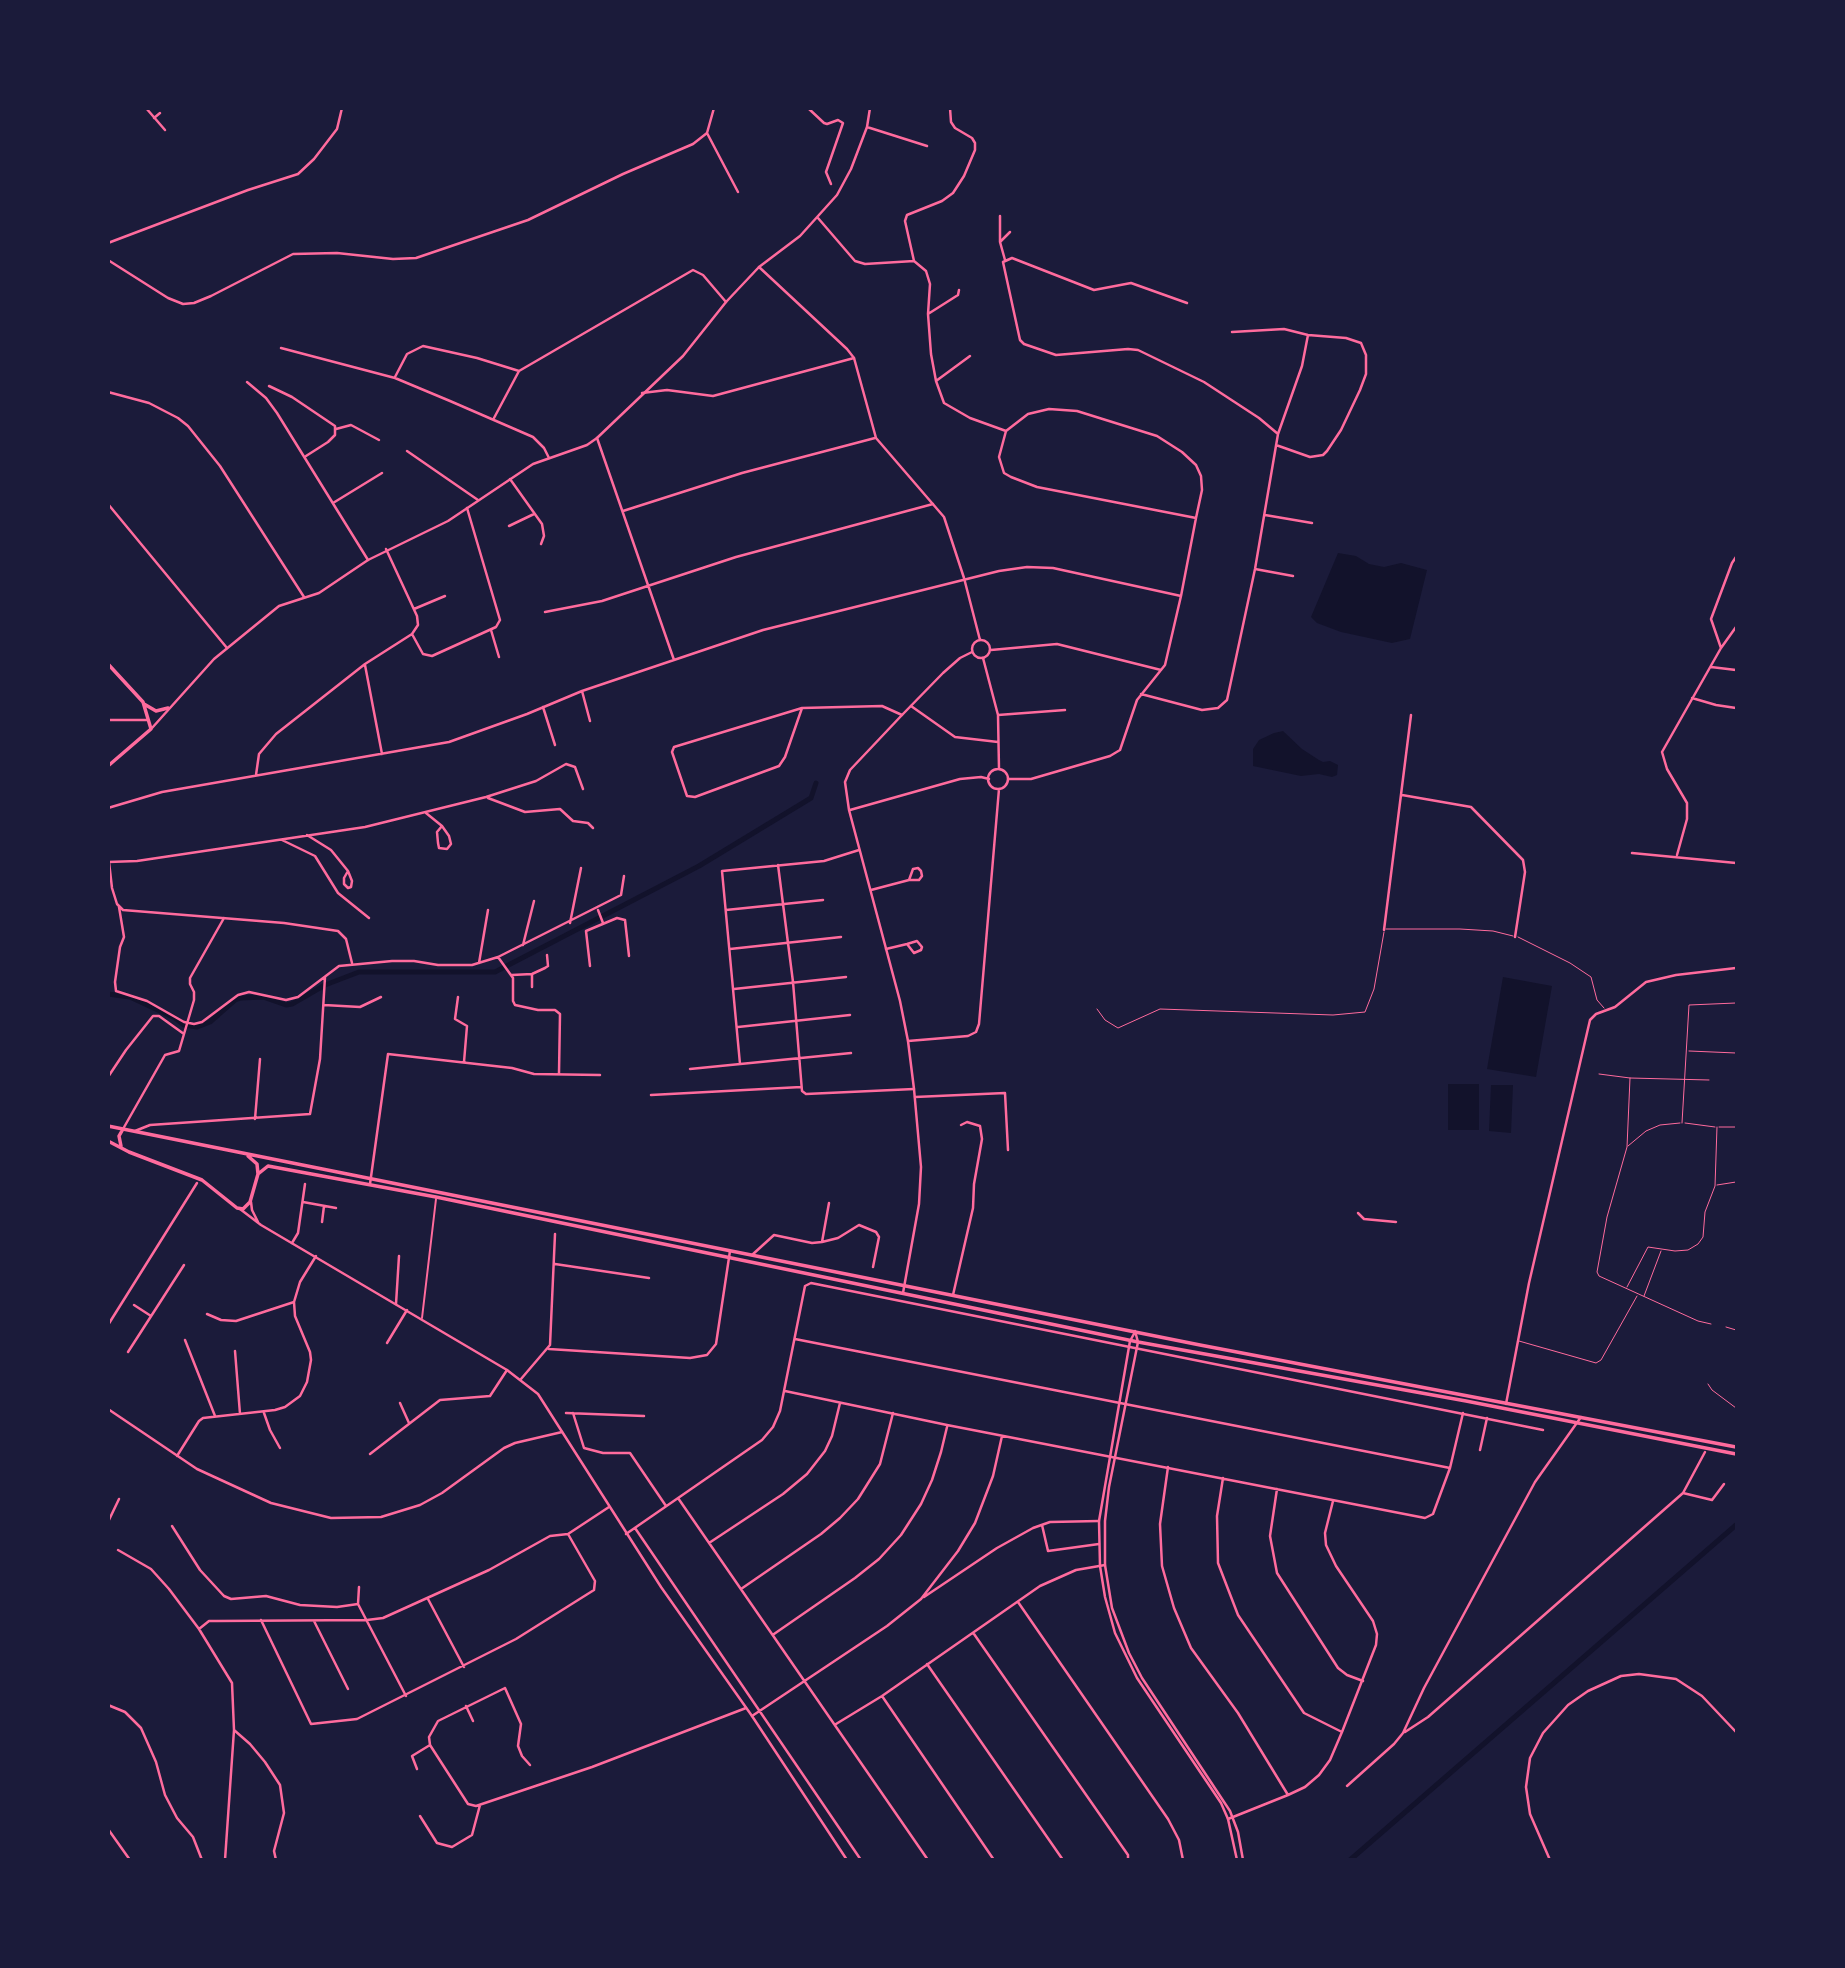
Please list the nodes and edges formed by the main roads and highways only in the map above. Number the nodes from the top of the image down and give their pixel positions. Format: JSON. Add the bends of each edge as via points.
{"nodes":[{"id":1,"x":108,"y":664,"type":"edge"},
{"id":2,"x":143,"y":702,"type":"junction"},
{"id":3,"x":168,"y":708,"type":"road end"},
{"id":4,"x":108,"y":766,"type":"edge"},
{"id":5,"x":108,"y":1126,"type":"edge"},
{"id":6,"x":123,"y":1129,"type":"junction"},
{"id":7,"x":108,"y":1141,"type":"edge"},
{"id":8,"x":122,"y":1148,"type":"junction"},
{"id":9,"x":241,"y":1153,"type":"junction"},
{"id":10,"x":258,"y":1174,"type":"junction"},
{"id":11,"x":1737,"y":1447,"type":"edge"},
{"id":12,"x":1737,"y":1454,"type":"edge"}],
"edges":[{"from":1,"to":2,"type":"main road"},
{"from":2,"to":3,"type":"main road","via":[[156,710]]},
{"from":2,"to":4,"type":"main road","via":[[151,729]]},
{"from":5,"to":6,"type":"main road"},
{"from":6,"to":8,"type":"main road","via":[[119,1136]]},
{"from":6,"to":9,"type":"main road"},
{"from":7,"to":8,"type":"main road"},
{"from":8,"to":10,"type":"main road","via":[[202,1180],[237,1208],[243,1209],[251,1199]]},
{"from":9,"to":10,"type":"main road","via":[[257,1164]]},
{"from":9,"to":11,"type":"main road"},
{"from":10,"to":12,"type":"main road","via":[[268,1166],[436,1197],[1130,1341]]}]}
